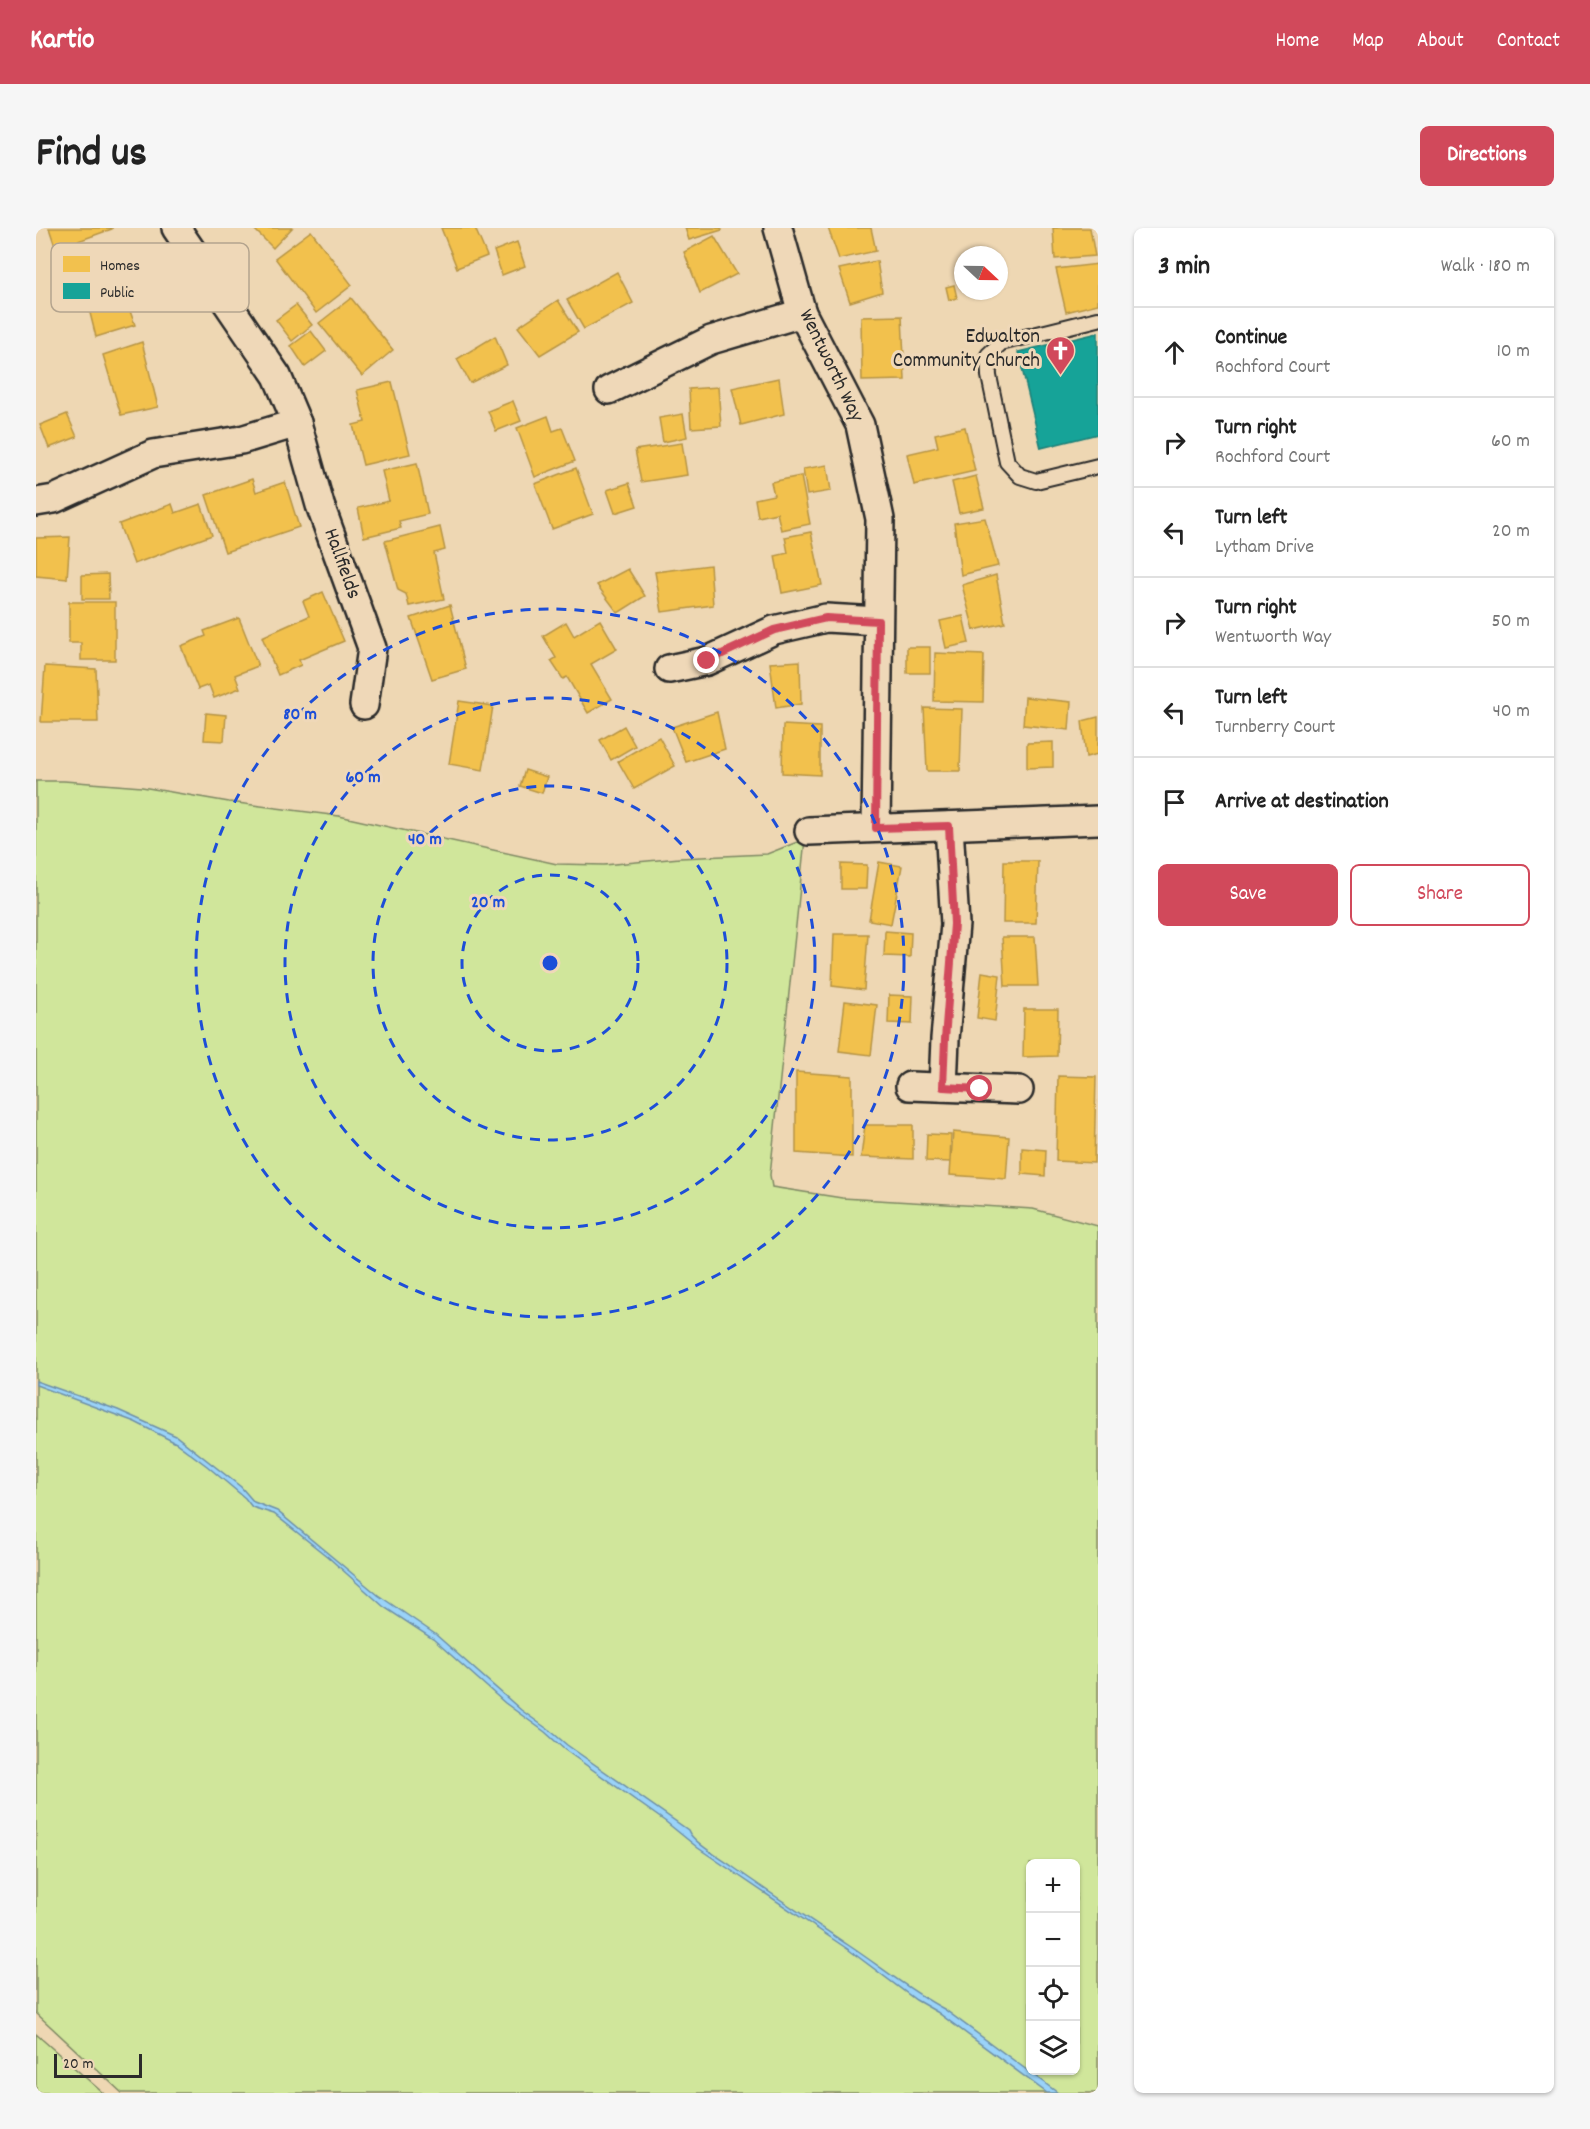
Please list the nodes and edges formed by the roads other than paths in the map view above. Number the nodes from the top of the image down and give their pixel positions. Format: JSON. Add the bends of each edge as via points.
{"nodes":[{"id":1,"x":176,"y":228,"type":"edge"},
{"id":2,"x":778,"y":228,"type":"edge"},
{"id":3,"x":186,"y":243,"type":"edge"},
{"id":4,"x":233,"y":312,"type":"edge"},
{"id":5,"x":802,"y":313,"type":"junction"},
{"id":6,"x":1098,"y":320,"type":"edge"},
{"id":7,"x":609,"y":390,"type":"dead end"},
{"id":8,"x":297,"y":423,"type":"junction"},
{"id":9,"x":1098,"y":466,"type":"edge"},
{"id":10,"x":36,"y":502,"type":"edge"},
{"id":11,"x":878,"y":621,"type":"junction"},
{"id":12,"x":669,"y":669,"type":"dead end"},
{"id":13,"x":364,"y":705,"type":"dead end"},
{"id":14,"x":1098,"y":820,"type":"edge"},
{"id":15,"x":949,"y":826,"type":"junction"},
{"id":16,"x":876,"y":828,"type":"junction"},
{"id":17,"x":809,"y":831,"type":"dead end"},
{"id":18,"x":910,"y":1086,"type":"dead end"},
{"id":19,"x":943,"y":1087,"type":"junction"},
{"id":20,"x":1019,"y":1090,"type":"dead end"}],
"edges":[{"from":1,"to":3,"type":"street","name":"Hallfields"},
{"from":2,"to":5,"type":"street","name":"Wentworth Way"},
{"from":4,"to":8,"type":"street","name":"Hallfields","via":[[277,376]]},
{"from":5,"to":7,"type":"street","via":[[711,340]]},
{"from":5,"to":11,"type":"street","name":"Wentworth Way","via":[[860,426],[880,519]]},
{"from":6,"to":9,"type":"lane","via":[[1001,343],[987,356],[1007,462],[1020,476],[1036,481]]},
{"from":8,"to":10,"type":"street","via":[[241,440],[153,454],[54,499]]},
{"from":8,"to":13,"type":"street","name":"Hallfields","via":[[320,505],[372,648]]},
{"from":11,"to":12,"type":"street","via":[[826,618],[774,630],[707,661]]},
{"from":11,"to":16,"type":"street","name":"Wentworth Way"},
{"from":14,"to":15,"type":"street"},
{"from":15,"to":16,"type":"street"},
{"from":15,"to":19,"type":"street","via":[[954,924]]},
{"from":16,"to":17,"type":"street"},
{"from":18,"to":19,"type":"street"},
{"from":19,"to":20,"type":"street"}]}
